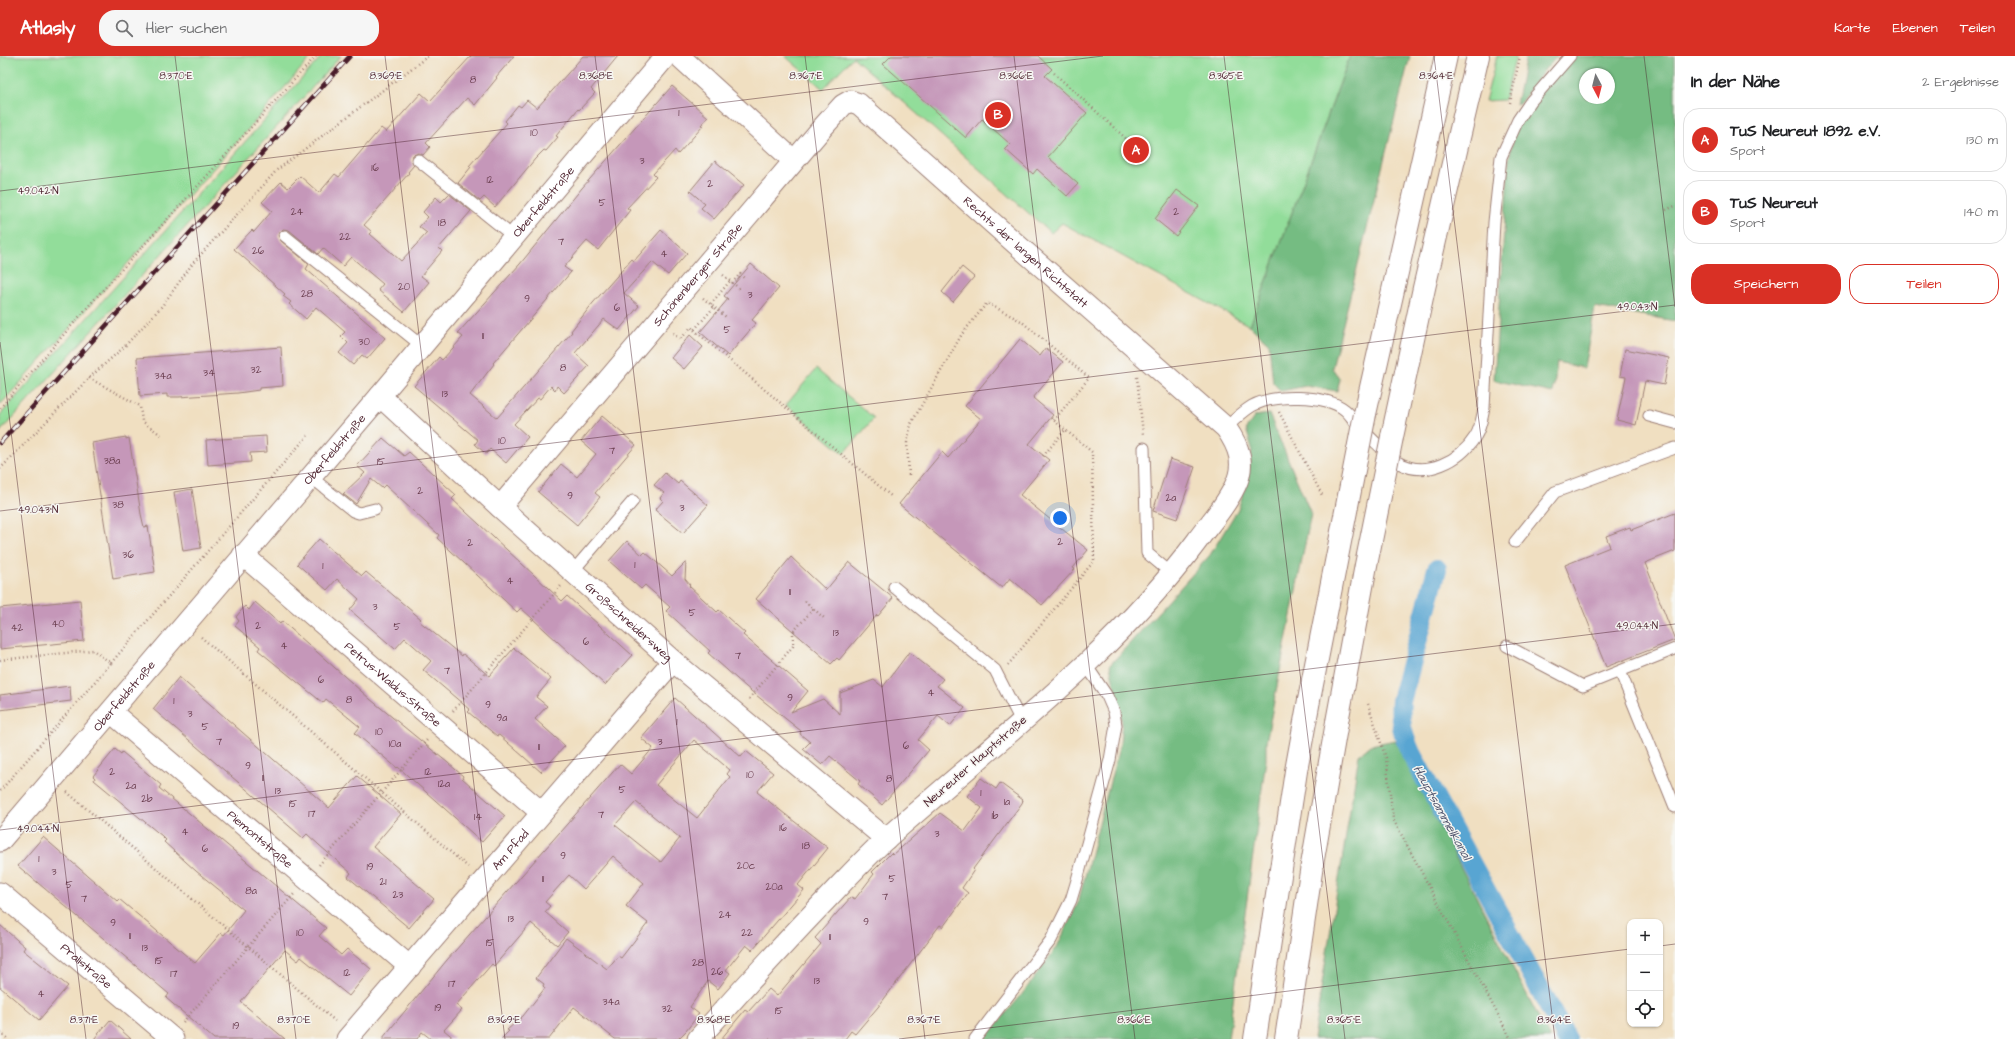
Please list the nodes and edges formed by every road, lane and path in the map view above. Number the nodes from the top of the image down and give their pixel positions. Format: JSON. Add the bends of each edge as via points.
{"nodes":[{"id":1,"x":316,"y":56,"type":"edge"},
{"id":2,"x":428,"y":56,"type":"edge"},
{"id":3,"x":666,"y":56,"type":"edge"},
{"id":4,"x":679,"y":56,"type":"edge"},
{"id":5,"x":1446,"y":56,"type":"edge"},
{"id":6,"x":1478,"y":56,"type":"edge"},
{"id":7,"x":1570,"y":56,"type":"edge"},
{"id":8,"x":1054,"y":73,"type":"dead end"},
{"id":9,"x":1133,"y":145,"type":"dead end"},
{"id":10,"x":418,"y":160,"type":"dead end"},
{"id":11,"x":794,"y":161,"type":"junction"},
{"id":12,"x":1675,"y":206,"type":"edge"},
{"id":13,"x":1666,"y":210,"type":"dead end"},
{"id":14,"x":285,"y":236,"type":"dead end"},
{"id":15,"x":514,"y":237,"type":"junction"},
{"id":16,"x":745,"y":279,"type":"dead end"},
{"id":17,"x":688,"y":286,"type":"junction"},
{"id":18,"x":711,"y":304,"type":"junction"},
{"id":19,"x":714,"y":307,"type":"junction"},
{"id":20,"x":726,"y":317,"type":"dead end"},
{"id":21,"x":658,"y":321,"type":"junction"},
{"id":22,"x":694,"y":330,"type":"junction"},
{"id":23,"x":422,"y":346,"type":"junction"},
{"id":24,"x":1145,"y":357,"type":"junction"},
{"id":25,"x":89,"y":378,"type":"junction"},
{"id":26,"x":380,"y":396,"type":"junction"},
{"id":27,"x":1272,"y":399,"type":"junction"},
{"id":28,"x":0,"y":408,"type":"edge"},
{"id":29,"x":1649,"y":416,"type":"dead end"},
{"id":30,"x":1051,"y":418,"type":"dead end"},
{"id":31,"x":1054,"y":420,"type":"junction"},
{"id":32,"x":1675,"y":423,"type":"edge"},
{"id":33,"x":1226,"y":428,"type":"junction"},
{"id":34,"x":1065,"y":430,"type":"junction"},
{"id":35,"x":161,"y":434,"type":"dead end"},
{"id":36,"x":309,"y":434,"type":"dead end"},
{"id":37,"x":1144,"y":448,"type":"joint"},
{"id":38,"x":1675,"y":448,"type":"edge"},
{"id":39,"x":1043,"y":456,"type":"dead end"},
{"id":40,"x":0,"y":469,"type":"edge"},
{"id":41,"x":1240,"y":473,"type":"joint"},
{"id":42,"x":909,"y":475,"type":"dead end"},
{"id":43,"x":311,"y":477,"type":"junction"},
{"id":44,"x":1322,"y":495,"type":"dead end"},
{"id":45,"x":891,"y":496,"type":"dead end"},
{"id":46,"x":633,"y":501,"type":"dead end"},
{"id":47,"x":500,"y":507,"type":"junction"},
{"id":48,"x":375,"y":509,"type":"dead end"},
{"id":49,"x":1514,"y":542,"type":"dead end"},
{"id":50,"x":244,"y":555,"type":"junction"},
{"id":51,"x":573,"y":571,"type":"junction"},
{"id":52,"x":1172,"y":574,"type":"junction"},
{"id":53,"x":894,"y":587,"type":"dead end"},
{"id":54,"x":805,"y":601,"type":"dead end"},
{"id":55,"x":813,"y":609,"type":"junction"},
{"id":56,"x":824,"y":618,"type":"dead end"},
{"id":57,"x":185,"y":623,"type":"junction"},
{"id":58,"x":1507,"y":646,"type":"dead end"},
{"id":59,"x":1675,"y":649,"type":"edge"},
{"id":60,"x":0,"y":660,"type":"edge"},
{"id":61,"x":673,"y":661,"type":"junction"},
{"id":62,"x":111,"y":663,"type":"junction"},
{"id":63,"x":1086,"y":664,"type":"junction"},
{"id":64,"x":1620,"y":671,"type":"junction"},
{"id":65,"x":999,"y":676,"type":"junction"},
{"id":66,"x":1368,"y":704,"type":"dead end"},
{"id":67,"x":111,"y":712,"type":"junction"},
{"id":68,"x":736,"y":714,"type":"junction"},
{"id":69,"x":1021,"y":721,"type":"junction"},
{"id":70,"x":440,"y":726,"type":"junction"},
{"id":71,"x":52,"y":779,"type":"junction"},
{"id":72,"x":0,"y":790,"type":"edge"},
{"id":73,"x":382,"y":792,"type":"junction"},
{"id":74,"x":1675,"y":807,"type":"edge"},
{"id":75,"x":542,"y":813,"type":"junction"},
{"id":76,"x":886,"y":839,"type":"junction"},
{"id":77,"x":0,"y":841,"type":"edge"},
{"id":78,"x":307,"y":879,"type":"junction"},
{"id":79,"x":484,"y":881,"type":"junction"},
{"id":80,"x":0,"y":893,"type":"edge"},
{"id":81,"x":248,"y":947,"type":"junction"},
{"id":82,"x":410,"y":967,"type":"junction"},
{"id":83,"x":0,"y":1032,"type":"edge"},
{"id":84,"x":349,"y":1037,"type":"edge"},
{"id":85,"x":172,"y":1038,"type":"edge"},
{"id":86,"x":8,"y":1039,"type":"edge"},
{"id":87,"x":698,"y":1039,"type":"edge"},
{"id":88,"x":975,"y":1039,"type":"edge"},
{"id":89,"x":1255,"y":1039,"type":"edge"},
{"id":90,"x":1286,"y":1039,"type":"edge"},
{"id":91,"x":1510,"y":1039,"type":"edge"}],
"edges":[{"from":1,"to":28,"type":"path","via":[[92,302]]},
{"from":2,"to":25,"type":"path","via":[[277,170],[194,263],[162,306],[124,347]]},
{"from":3,"to":15,"type":"street","name":"Oberfeldstraße"},
{"from":4,"to":11,"type":"street"},
{"from":5,"to":89,"type":"highway","bridge":true,"via":[[1364,414],[1295,779]]},
{"from":6,"to":90,"type":"highway","bridge":true,"via":[[1424,288],[1366,565],[1312,865]]},
{"from":7,"to":27,"type":"lane","via":[[1522,114],[1501,157],[1494,222],[1484,408],[1481,425],[1465,450],[1440,466],[1415,469],[1399,463],[1345,410],[1329,401]]},
{"from":8,"to":9,"type":"path"},
{"from":10,"to":15,"type":"lane"},
{"from":11,"to":17,"type":"street","name":"Schönenberger Straße"},
{"from":11,"to":24,"type":"street","name":"Rechts der langen Richtstatt","via":[[843,105],[850,100],[859,104]]},
{"from":12,"to":13,"type":"path"},
{"from":14,"to":23,"type":"lane"},
{"from":15,"to":23,"type":"street","name":"Oberfeldstraße"},
{"from":16,"to":18,"type":"path","via":[[740,274]]},
{"from":17,"to":18,"type":"path"},
{"from":17,"to":21,"type":"street","name":"Schönenberger Straße"},
{"from":18,"to":19,"type":"path"},
{"from":19,"to":20,"type":"path"},
{"from":19,"to":22,"type":"path"},
{"from":21,"to":22,"type":"path","via":[[680,340],[691,327]]},
{"from":21,"to":47,"type":"street","name":"Schönenberger Straße"},
{"from":22,"to":45,"type":"path"},
{"from":23,"to":26,"type":"street","name":"Oberfeldstraße"},
{"from":24,"to":33,"type":"street","name":"Rechts der langen Richtstatt"},
{"from":24,"to":37,"type":"path","via":[[1137,366]]},
{"from":25,"to":35,"type":"path","via":[[140,406],[142,420]]},
{"from":25,"to":40,"type":"path"},
{"from":26,"to":43,"type":"street","name":"Oberfeldstraße"},
{"from":26,"to":47,"type":"street","name":"Großschneidersweg"},
{"from":27,"to":33,"type":"lane","via":[[1252,406]]},
{"from":27,"to":44,"type":"path"},
{"from":29,"to":32,"type":"lane"},
{"from":30,"to":31,"type":"path"},
{"from":31,"to":34,"type":"path"},
{"from":31,"to":42,"type":"path","via":[[1089,378],[1021,321],[987,303],[962,334],[911,424],[907,443]]},
{"from":33,"to":41,"type":"street","name":"Rechts der langen Richtstatt","via":[[1239,449]]},
{"from":34,"to":39,"type":"path"},
{"from":34,"to":65,"type":"path","via":[[1092,452],[1094,561]]},
{"from":36,"to":62,"type":"path"},
{"from":37,"to":52,"type":"lane","via":[[1147,553]]},
{"from":38,"to":49,"type":"lane","via":[[1555,492]]},
{"from":41,"to":52,"type":"street","name":"Neureuter Hauptstraße","via":[[1226,500]]},
{"from":43,"to":48,"type":"lane","via":[[353,511],[359,513]]},
{"from":43,"to":50,"type":"street","name":"Oberfeldstraße"},
{"from":46,"to":51,"type":"lane"},
{"from":47,"to":51,"type":"street","name":"Großschneidersweg"},
{"from":50,"to":57,"type":"street","name":"Oberfeldstraße"},
{"from":50,"to":70,"type":"street","name":"Petrus-Waldus-Straße"},
{"from":51,"to":61,"type":"street","name":"Großschneidersweg"},
{"from":51,"to":70,"type":"path"},
{"from":52,"to":63,"type":"street","name":"Neureuter Hauptstraße"},
{"from":53,"to":65,"type":"lane"},
{"from":54,"to":55,"type":"path"},
{"from":55,"to":56,"type":"path"},
{"from":55,"to":68,"type":"path","via":[[793,632],[793,646]]},
{"from":57,"to":67,"type":"street","name":"Oberfeldstraße"},
{"from":57,"to":73,"type":"path"},
{"from":58,"to":64,"type":"lane","via":[[1583,686]]},
{"from":59,"to":64,"type":"lane"},
{"from":60,"to":62,"type":"path","via":[[93,650]]},
{"from":61,"to":68,"type":"street","name":"Großschneidersweg"},
{"from":61,"to":75,"type":"street","name":"Am Pfad"},
{"from":62,"to":72,"type":"path"},
{"from":63,"to":69,"type":"street","name":"Neureuter Hauptstraße"},
{"from":63,"to":88,"type":"lane","via":[[1107,696],[1116,725],[1110,760],[1077,880],[1071,900],[1051,940]]},
{"from":64,"to":74,"type":"lane"},
{"from":65,"to":69,"type":"lane"},
{"from":66,"to":91,"type":"path","via":[[1386,758],[1393,819]]},
{"from":67,"to":71,"type":"street","name":"Oberfeldstraße"},
{"from":67,"to":78,"type":"street","name":"Piemontstraße"},
{"from":68,"to":76,"type":"street","name":"Großschneidersweg"},
{"from":69,"to":76,"type":"street","name":"Neureuter Hauptstraße"},
{"from":70,"to":73,"type":"path"},
{"from":70,"to":75,"type":"street","name":"Petrus-Waldus-Straße"},
{"from":71,"to":77,"type":"street","name":"Oberfeldstraße"},
{"from":71,"to":81,"type":"path"},
{"from":73,"to":78,"type":"path"},
{"from":73,"to":79,"type":"path"},
{"from":75,"to":79,"type":"street","name":"Am Pfad"},
{"from":76,"to":87,"type":"street","name":"Neureuter Hauptstraße","via":[[758,971]]},
{"from":78,"to":81,"type":"path"},
{"from":78,"to":82,"type":"street","name":"Piemontstraße"},
{"from":79,"to":82,"type":"street","name":"Am Pfad"},
{"from":80,"to":85,"type":"street","name":"Pralistraße"},
{"from":81,"to":84,"type":"path"},
{"from":81,"to":85,"type":"path"},
{"from":82,"to":84,"type":"street","name":"Am Pfad"},
{"from":83,"to":86,"type":"path"}]}
